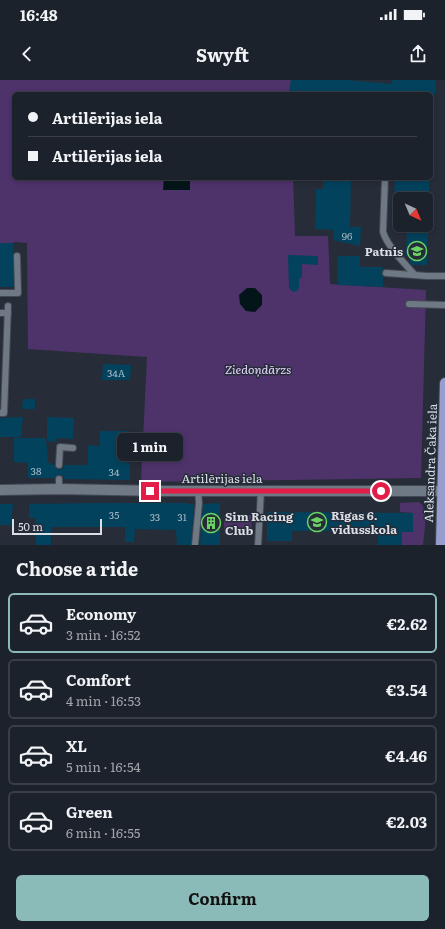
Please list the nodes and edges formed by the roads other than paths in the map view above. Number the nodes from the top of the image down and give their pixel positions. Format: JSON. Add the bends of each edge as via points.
{"nodes":[{"id":1,"x":385,"y":180,"type":"edge"},
{"id":2,"x":16,"y":256,"type":"dead end"},
{"id":3,"x":386,"y":273,"type":"dead end"},
{"id":4,"x":415,"y":276,"type":"junction"},
{"id":5,"x":445,"y":276,"type":"edge"},
{"id":6,"x":0,"y":293,"type":"edge"},
{"id":7,"x":409,"y":304,"type":"dead end"},
{"id":8,"x":445,"y":305,"type":"edge"},
{"id":9,"x":8,"y":306,"type":"dead end"},
{"id":10,"x":0,"y":313,"type":"edge"},
{"id":11,"x":8,"y":313,"type":"junction"},
{"id":12,"x":445,"y":382,"type":"edge"},
{"id":13,"x":0,"y":413,"type":"edge"},
{"id":14,"x":73,"y":448,"type":"dead end"},
{"id":15,"x":59,"y":465,"type":"dead end"},
{"id":16,"x":0,"y":490,"type":"edge"},
{"id":17,"x":198,"y":491,"type":"junction"},
{"id":18,"x":261,"y":491,"type":"junction"},
{"id":19,"x":444,"y":491,"type":"edge"},
{"id":20,"x":195,"y":545,"type":"edge"},
{"id":21,"x":258,"y":545,"type":"edge"},
{"id":22,"x":441,"y":545,"type":"edge"}],
"edges":[{"from":1,"to":4,"type":"lane","via":[[383,234]]},
{"from":2,"to":6,"type":"lane","via":[[18,293]]},
{"from":3,"to":4,"type":"lane"},
{"from":4,"to":5,"type":"lane"},
{"from":7,"to":8,"type":"lane"},
{"from":9,"to":11,"type":"lane"},
{"from":10,"to":11,"type":"lane"},
{"from":11,"to":13,"type":"lane","via":[[4,412]]},
{"from":12,"to":19,"type":"main road","name":"Aleksandra Čaka iela"},
{"from":14,"to":15,"type":"lane","via":[[60,447]]},
{"from":16,"to":17,"type":"street","name":"Artilērijas iela","via":[[59,484]]},
{"from":17,"to":18,"type":"street","name":"Artilērijas iela"},
{"from":17,"to":20,"type":"lane"},
{"from":18,"to":19,"type":"street","name":"Artilērijas iela"},
{"from":18,"to":21,"type":"lane"},
{"from":19,"to":22,"type":"main road","name":"Aleksandra Čaka iela"}]}
